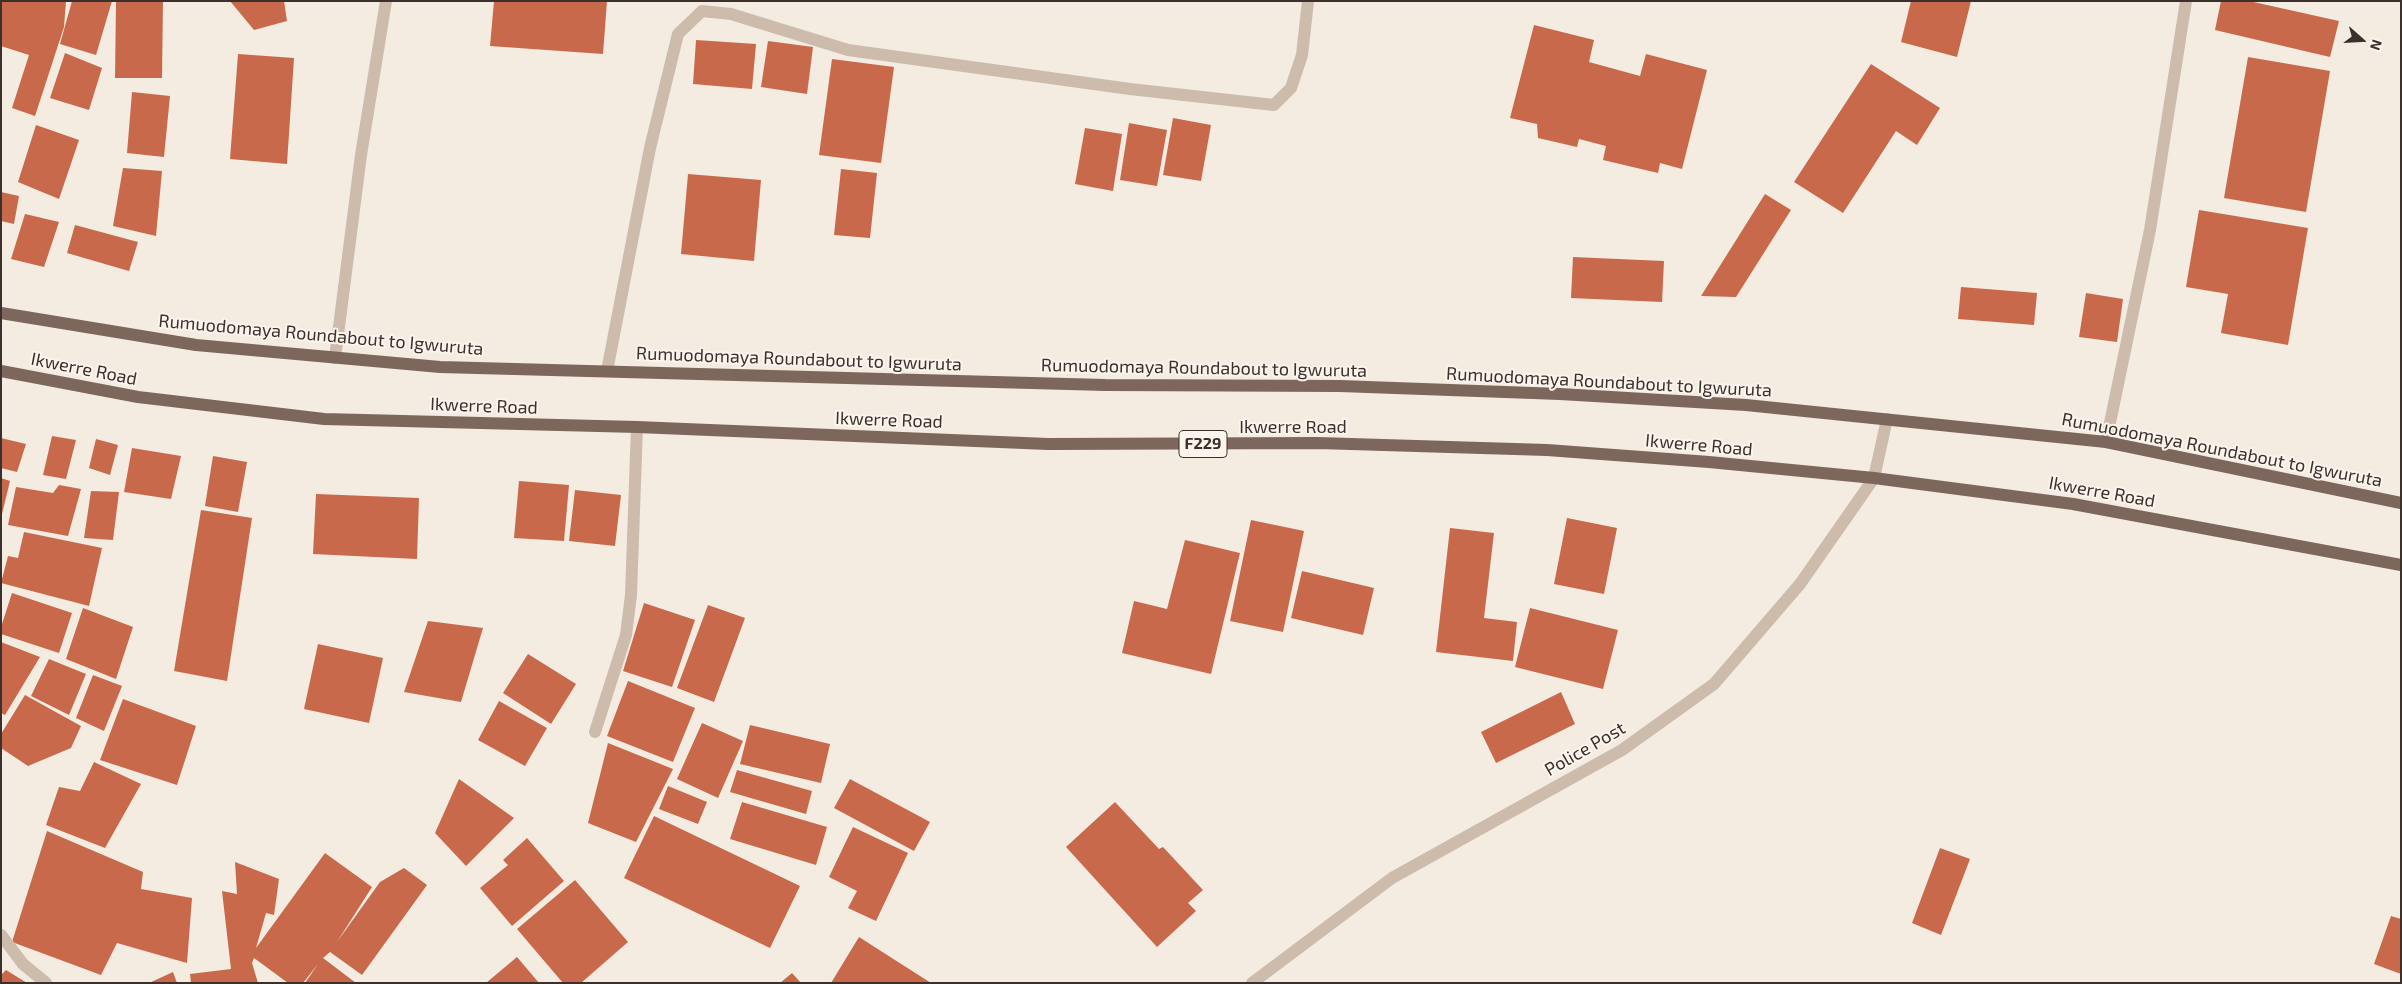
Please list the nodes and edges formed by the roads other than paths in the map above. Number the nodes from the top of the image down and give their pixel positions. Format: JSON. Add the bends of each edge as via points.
{"nodes":[{"id":1,"x":386,"y":1,"type":"edge"},
{"id":2,"x":1308,"y":1,"type":"edge"},
{"id":3,"x":2186,"y":1,"type":"edge"},
{"id":4,"x":1,"y":313,"type":"edge"},
{"id":5,"x":335,"y":358,"type":"junction"},
{"id":6,"x":1,"y":371,"type":"edge"},
{"id":7,"x":607,"y":371,"type":"junction"},
{"id":8,"x":1887,"y":419,"type":"junction"},
{"id":9,"x":637,"y":427,"type":"junction"},
{"id":10,"x":2106,"y":442,"type":"junction"},
{"id":11,"x":1874,"y":478,"type":"junction"},
{"id":12,"x":2401,"y":502,"type":"edge"},
{"id":13,"x":2401,"y":564,"type":"edge"},
{"id":14,"x":595,"y":732,"type":"dead end"},
{"id":15,"x":1,"y":935,"type":"edge"},
{"id":16,"x":46,"y":983,"type":"edge"},
{"id":17,"x":1252,"y":983,"type":"edge"}],
"edges":[{"from":1,"to":5,"type":"street"},
{"from":2,"to":7,"type":"street","via":[[1302,55],[1291,88],[1274,105],[1130,89],[848,50],[731,14],[702,11],[678,34],[650,148]]},
{"from":3,"to":10,"type":"street","via":[[2150,230]]},
{"from":4,"to":5,"type":"main road","name":"Rumuodomaya Roundabout to Igwuruta","via":[[196,344]]},
{"from":5,"to":7,"type":"main road","name":"Rumuodomaya Roundabout to Igwuruta","via":[[440,367]]},
{"from":6,"to":9,"type":"main road","name":"Ikwerre Road","number":"F229","via":[[138,398],[324,419]]},
{"from":7,"to":8,"type":"main road","name":"Rumuodomaya Roundabout to Igwuruta","via":[[1532,393],[1746,405]]},
{"from":8,"to":10,"type":"main road","name":"Rumuodomaya Roundabout to Igwuruta"},
{"from":8,"to":11,"type":"street"},
{"from":9,"to":11,"type":"main road","name":"Ikwerre Road","number":"F229","via":[[1048,444],[1318,444],[1547,450]]},
{"from":9,"to":14,"type":"street","via":[[631,595],[626,635]]},
{"from":10,"to":12,"type":"main road","name":"Rumuodomaya Roundabout to Igwuruta"},
{"from":11,"to":13,"type":"main road","name":"Ikwerre Road","number":"F229","via":[[2073,504]]},
{"from":11,"to":17,"type":"street","name":"Police Post","via":[[1800,584],[1714,684],[1622,750],[1392,878]]},
{"from":15,"to":16,"type":"street","via":[[23,964]]}]}
